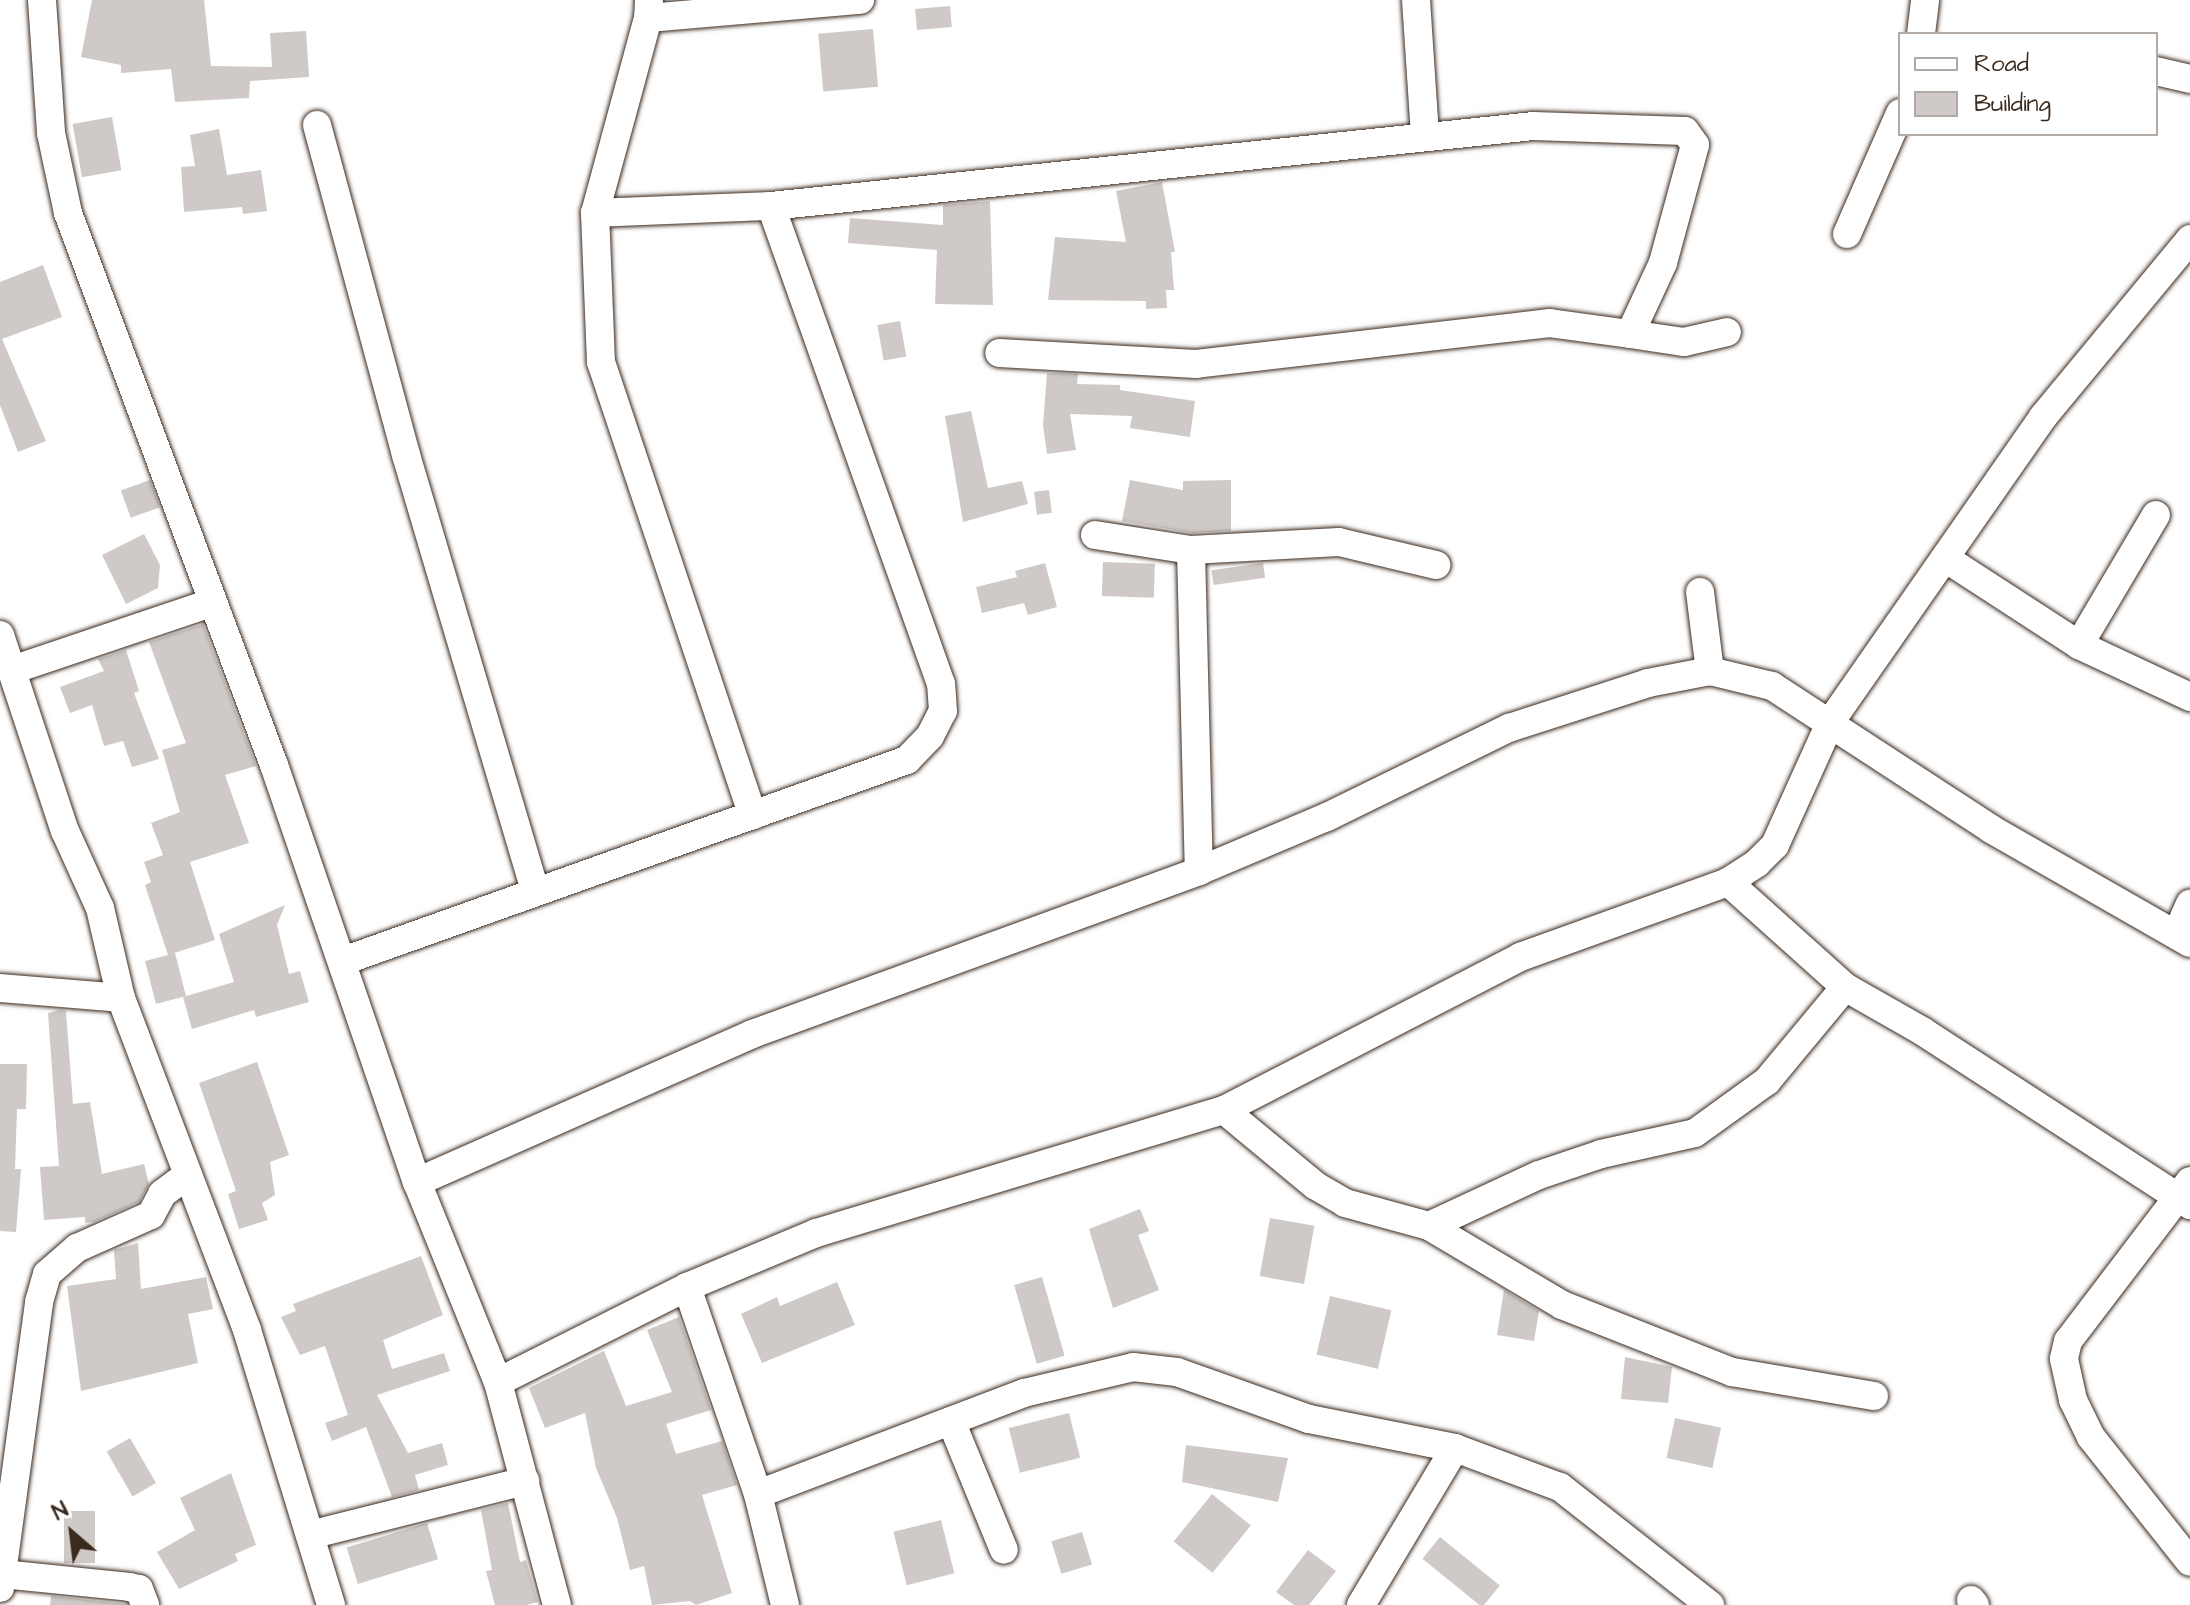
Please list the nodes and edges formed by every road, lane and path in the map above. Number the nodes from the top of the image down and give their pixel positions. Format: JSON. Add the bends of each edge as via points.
{"nodes":[{"id":1,"x":42,"y":0,"type":"edge"},
{"id":2,"x":860,"y":0,"type":"edge"},
{"id":3,"x":1416,"y":0,"type":"edge"},
{"id":4,"x":1925,"y":0,"type":"edge"},
{"id":5,"x":648,"y":9,"type":"edge"},
{"id":6,"x":1921,"y":32,"type":"edge"},
{"id":7,"x":2158,"y":71,"type":"edge"},
{"id":8,"x":2190,"y":79,"type":"edge"},
{"id":9,"x":1898,"y":118,"type":"edge"},
{"id":10,"x":317,"y":125,"type":"dead end"},
{"id":11,"x":1425,"y":134,"type":"junction"},
{"id":12,"x":771,"y":206,"type":"junction"},
{"id":13,"x":595,"y":213,"type":"junction"},
{"id":14,"x":1847,"y":234,"type":"dead end"},
{"id":15,"x":2190,"y":239,"type":"edge"},
{"id":16,"x":1727,"y":332,"type":"dead end"},
{"id":17,"x":1630,"y":334,"type":"junction"},
{"id":18,"x":999,"y":353,"type":"dead end"},
{"id":19,"x":2156,"y":515,"type":"dead end"},
{"id":20,"x":1095,"y":535,"type":"dead end"},
{"id":21,"x":1191,"y":550,"type":"junction"},
{"id":22,"x":1945,"y":558,"type":"junction"},
{"id":23,"x":1436,"y":565,"type":"dead end"},
{"id":24,"x":1700,"y":592,"type":"dead end"},
{"id":25,"x":211,"y":603,"type":"junction"},
{"id":26,"x":0,"y":635,"type":"edge"},
{"id":27,"x":2079,"y":645,"type":"junction"},
{"id":28,"x":12,"y":670,"type":"junction"},
{"id":29,"x":1710,"y":671,"type":"junction"},
{"id":30,"x":2190,"y":697,"type":"edge"},
{"id":31,"x":1831,"y":721,"type":"junction"},
{"id":32,"x":753,"y":815,"type":"junction"},
{"id":33,"x":1199,"y":871,"type":"junction"},
{"id":34,"x":1728,"y":882,"type":"junction"},
{"id":35,"x":535,"y":890,"type":"junction"},
{"id":36,"x":2190,"y":904,"type":"edge"},
{"id":37,"x":2183,"y":938,"type":"edge"},
{"id":38,"x":343,"y":961,"type":"junction"},
{"id":39,"x":1845,"y":987,"type":"junction"},
{"id":40,"x":0,"y":988,"type":"edge"},
{"id":41,"x":121,"y":998,"type":"junction"},
{"id":42,"x":1224,"y":1110,"type":"junction"},
{"id":43,"x":187,"y":1175,"type":"junction"},
{"id":44,"x":417,"y":1182,"type":"junction"},
{"id":45,"x":2187,"y":1194,"type":"edge"},
{"id":46,"x":1429,"y":1226,"type":"junction"},
{"id":47,"x":687,"y":1287,"type":"junction"},
{"id":48,"x":498,"y":1382,"type":"junction"},
{"id":49,"x":1874,"y":1396,"type":"dead end"},
{"id":50,"x":951,"y":1421,"type":"junction"},
{"id":51,"x":1455,"y":1448,"type":"junction"},
{"id":52,"x":525,"y":1481,"type":"junction"},
{"id":53,"x":758,"y":1494,"type":"junction"},
{"id":54,"x":310,"y":1535,"type":"junction"},
{"id":55,"x":1004,"y":1550,"type":"dead end"},
{"id":56,"x":2190,"y":1562,"type":"edge"},
{"id":57,"x":1,"y":1581,"type":"edge"},
{"id":58,"x":145,"y":1605,"type":"edge"},
{"id":59,"x":331,"y":1605,"type":"edge"},
{"id":60,"x":557,"y":1605,"type":"edge"},
{"id":61,"x":785,"y":1605,"type":"edge"},
{"id":62,"x":1361,"y":1605,"type":"edge"},
{"id":63,"x":1710,"y":1605,"type":"edge"}],
"edges":[{"from":1,"to":25,"type":"street","via":[[51,133],[68,213]]},
{"from":2,"to":5,"type":"street"},
{"from":3,"to":11,"type":"street"},
{"from":4,"to":6,"type":"street"},
{"from":5,"to":13,"type":"street"},
{"from":7,"to":8,"type":"street"},
{"from":9,"to":14,"type":"street"},
{"from":10,"to":35,"type":"street","via":[[406,455]]},
{"from":11,"to":12,"type":"street","via":[[1122,173]]},
{"from":11,"to":17,"type":"street","via":[[1533,126],[1685,131],[1695,145],[1663,263]]},
{"from":12,"to":13,"type":"street"},
{"from":12,"to":32,"type":"street","via":[[906,578],[941,684],[943,711],[921,749],[907,760]]},
{"from":13,"to":32,"type":"street","via":[[599,343],[607,384]]},
{"from":15,"to":22,"type":"street","via":[[2043,417]]},
{"from":16,"to":17,"type":"street","via":[[1684,342]]},
{"from":17,"to":18,"type":"street","via":[[1550,323],[1196,364]]},
{"from":19,"to":27,"type":"street"},
{"from":20,"to":21,"type":"street"},
{"from":21,"to":23,"type":"street","via":[[1339,542]]},
{"from":21,"to":33,"type":"street"},
{"from":22,"to":27,"type":"street"},
{"from":22,"to":31,"type":"street"},
{"from":24,"to":29,"type":"street"},
{"from":25,"to":28,"type":"street"},
{"from":25,"to":38,"type":"street"},
{"from":26,"to":28,"type":"street"},
{"from":27,"to":30,"type":"street"},
{"from":28,"to":41,"type":"street","via":[[65,831],[100,908]]},
{"from":29,"to":31,"type":"street","via":[[1765,683]]},
{"from":29,"to":33,"type":"street","via":[[1648,683],[1509,728],[1327,817]]},
{"from":31,"to":34,"type":"street","via":[[1775,845]]},
{"from":31,"to":37,"type":"street","via":[[1991,829]]},
{"from":32,"to":35,"type":"street"},
{"from":33,"to":44,"type":"street","via":[[752,1034]]},
{"from":34,"to":39,"type":"street"},
{"from":34,"to":42,"type":"street","via":[[1520,957]]},
{"from":35,"to":38,"type":"street"},
{"from":36,"to":37,"type":"street"},
{"from":38,"to":44,"type":"street"},
{"from":39,"to":45,"type":"street"},
{"from":39,"to":46,"type":"street","via":[[1767,1081],[1695,1133],[1601,1154],[1539,1175]]},
{"from":40,"to":41,"type":"street"},
{"from":41,"to":43,"type":"street"},
{"from":42,"to":46,"type":"street","via":[[1335,1197]]},
{"from":42,"to":47,"type":"street","via":[[816,1233]]},
{"from":43,"to":54,"type":"street","via":[[247,1330]]},
{"from":43,"to":57,"type":"street","via":[[162,1194],[140,1222],[77,1248],[47,1274]]},
{"from":44,"to":48,"type":"street"},
{"from":45,"to":56,"type":"street","via":[[2068,1341],[2064,1359],[2073,1400],[2091,1437]]},
{"from":46,"to":49,"type":"street","via":[[1562,1305],[1732,1372]]},
{"from":47,"to":48,"type":"street"},
{"from":47,"to":53,"type":"street"},
{"from":48,"to":52,"type":"street"},
{"from":50,"to":51,"type":"street","via":[[1024,1393],[1133,1367],[1177,1372],[1309,1419]]},
{"from":50,"to":53,"type":"street"},
{"from":50,"to":55,"type":"street"},
{"from":51,"to":62,"type":"street"},
{"from":51,"to":63,"type":"street","via":[[1560,1487]]},
{"from":52,"to":54,"type":"street"},
{"from":52,"to":60,"type":"street"},
{"from":53,"to":61,"type":"street"},
{"from":54,"to":59,"type":"street"},
{"from":57,"to":58,"type":"street","via":[[129,1587],[139,1589]]}]}
